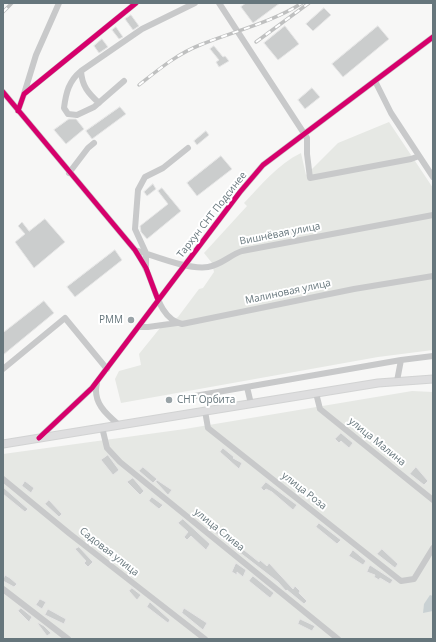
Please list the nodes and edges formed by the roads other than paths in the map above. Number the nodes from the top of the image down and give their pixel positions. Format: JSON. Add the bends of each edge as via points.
{"nodes":[{"id":1,"x":59,"y":3,"type":"edge"},
{"id":2,"x":136,"y":3,"type":"edge"},
{"id":3,"x":195,"y":3,"type":"edge"},
{"id":4,"x":219,"y":3,"type":"edge"},
{"id":5,"x":433,"y":37,"type":"edge"},
{"id":6,"x":81,"y":71,"type":"junction"},
{"id":7,"x":124,"y":81,"type":"dead end"},
{"id":8,"x":375,"y":81,"type":"junction"},
{"id":9,"x":3,"y":92,"type":"edge"},
{"id":10,"x":24,"y":94,"type":"junction"},
{"id":11,"x":99,"y":103,"type":"junction"},
{"id":12,"x":18,"y":111,"type":"junction"},
{"id":13,"x":304,"y":134,"type":"junction"},
{"id":14,"x":94,"y":143,"type":"dead end"},
{"id":15,"x":188,"y":148,"type":"dead end"},
{"id":16,"x":419,"y":156,"type":"junction"},
{"id":17,"x":69,"y":173,"type":"junction"},
{"id":18,"x":433,"y":178,"type":"edge"},
{"id":19,"x":433,"y":216,"type":"edge"},
{"id":20,"x":135,"y":250,"type":"junction"},
{"id":21,"x":146,"y":253,"type":"junction"},
{"id":22,"x":185,"y":265,"type":"junction"},
{"id":23,"x":146,"y":268,"type":"junction"},
{"id":24,"x":433,"y":276,"type":"edge"},
{"id":25,"x":158,"y":300,"type":"junction"},
{"id":26,"x":177,"y":323,"type":"junction"},
{"id":27,"x":138,"y":327,"type":"junction"},
{"id":28,"x":433,"y":356,"type":"edge"},
{"id":29,"x":401,"y":360,"type":"junction"},
{"id":30,"x":107,"y":368,"type":"junction"},
{"id":31,"x":3,"y":369,"type":"edge"},
{"id":32,"x":433,"y":379,"type":"edge"},
{"id":33,"x":98,"y":381,"type":"junction"},
{"id":34,"x":397,"y":381,"type":"junction"},
{"id":35,"x":248,"y":387,"type":"junction"},
{"id":36,"x":316,"y":393,"type":"junction"},
{"id":37,"x":189,"y":397,"type":"dead end"},
{"id":38,"x":251,"y":404,"type":"junction"},
{"id":39,"x":205,"y":411,"type":"junction"},
{"id":40,"x":119,"y":425,"type":"junction"},
{"id":41,"x":102,"y":427,"type":"junction"},
{"id":42,"x":39,"y":438,"type":"junction"},
{"id":43,"x":3,"y":444,"type":"edge"},
{"id":44,"x":3,"y":479,"type":"edge"},
{"id":45,"x":433,"y":500,"type":"edge"},
{"id":46,"x":433,"y":548,"type":"edge"},
{"id":47,"x":3,"y":589,"type":"edge"},
{"id":48,"x":68,"y":639,"type":"edge"},
{"id":49,"x":205,"y":639,"type":"edge"},
{"id":50,"x":338,"y":639,"type":"edge"}],
"edges":[{"from":1,"to":10,"type":"street","via":[[36,55]]},
{"from":2,"to":10,"type":"street"},
{"from":3,"to":6,"type":"street","via":[[142,29]]},
{"from":4,"to":13,"type":"street"},
{"from":5,"to":8,"type":"street","name":"Тархун СНТ Подсинее"},
{"from":6,"to":11,"type":"street","via":[[82,83]]},
{"from":6,"to":11,"type":"street","via":[[69,85],[64,108],[68,114],[77,116]]},
{"from":7,"to":11,"type":"street"},
{"from":8,"to":13,"type":"street","name":"Тархун СНТ Подсинее"},
{"from":8,"to":16,"type":"street"},
{"from":9,"to":12,"type":"street"},
{"from":10,"to":12,"type":"street"},
{"from":12,"to":17,"type":"street"},
{"from":13,"to":16,"type":"street","via":[[307,138],[310,178]]},
{"from":13,"to":22,"type":"street","name":"Тархун СНТ Подсинее","via":[[263,165]]},
{"from":14,"to":17,"type":"street"},
{"from":15,"to":21,"type":"street","via":[[163,168],[145,177],[138,190],[134,229]]},
{"from":16,"to":18,"type":"street"},
{"from":17,"to":20,"type":"street"},
{"from":19,"to":22,"type":"street","name":"Вишнёвая улица","via":[[242,251],[207,267]]},
{"from":20,"to":21,"type":"street","name":"Вишнёвая улица"},
{"from":20,"to":23,"type":"street"},
{"from":21,"to":22,"type":"street","name":"Вишнёвая улица"},
{"from":21,"to":23,"type":"street"},
{"from":22,"to":25,"type":"street","name":"Тархун СНТ Подсинее"},
{"from":23,"to":25,"type":"street"},
{"from":24,"to":26,"type":"street","name":"Малиновая улица"},
{"from":25,"to":26,"type":"street","via":[[165,312]]},
{"from":25,"to":27,"type":"street","name":"Тархун СНТ Подсинее"},
{"from":26,"to":27,"type":"street","name":"Малиновая улица"},
{"from":27,"to":30,"type":"street","name":"Тархун СНТ Подсинее"},
{"from":28,"to":29,"type":"street"},
{"from":29,"to":34,"type":"street"},
{"from":29,"to":35,"type":"street"},
{"from":30,"to":31,"type":"street","via":[[65,318]]},
{"from":30,"to":33,"type":"street","name":"Тархун СНТ Подсинее"},
{"from":32,"to":34,"type":"main road"},
{"from":33,"to":40,"type":"street","via":[[96,397],[100,406]]},
{"from":33,"to":42,"type":"street","name":"Тархун СНТ Подсинее"},
{"from":34,"to":36,"type":"main road"},
{"from":35,"to":37,"type":"street"},
{"from":35,"to":38,"type":"street"},
{"from":36,"to":38,"type":"main road"},
{"from":36,"to":45,"type":"street","name":"улица Малина","via":[[320,409]]},
{"from":38,"to":39,"type":"main road"},
{"from":39,"to":40,"type":"main road"},
{"from":39,"to":46,"type":"street","name":"улица Роза","via":[[208,428],[401,581],[414,579]]},
{"from":40,"to":41,"type":"main road"},
{"from":41,"to":42,"type":"main road"},
{"from":41,"to":50,"type":"street","name":"улица Слива","via":[[107,448],[120,462]]},
{"from":42,"to":43,"type":"main road"},
{"from":44,"to":49,"type":"street","name":"Садовая улица"},
{"from":47,"to":48,"type":"street"}]}
